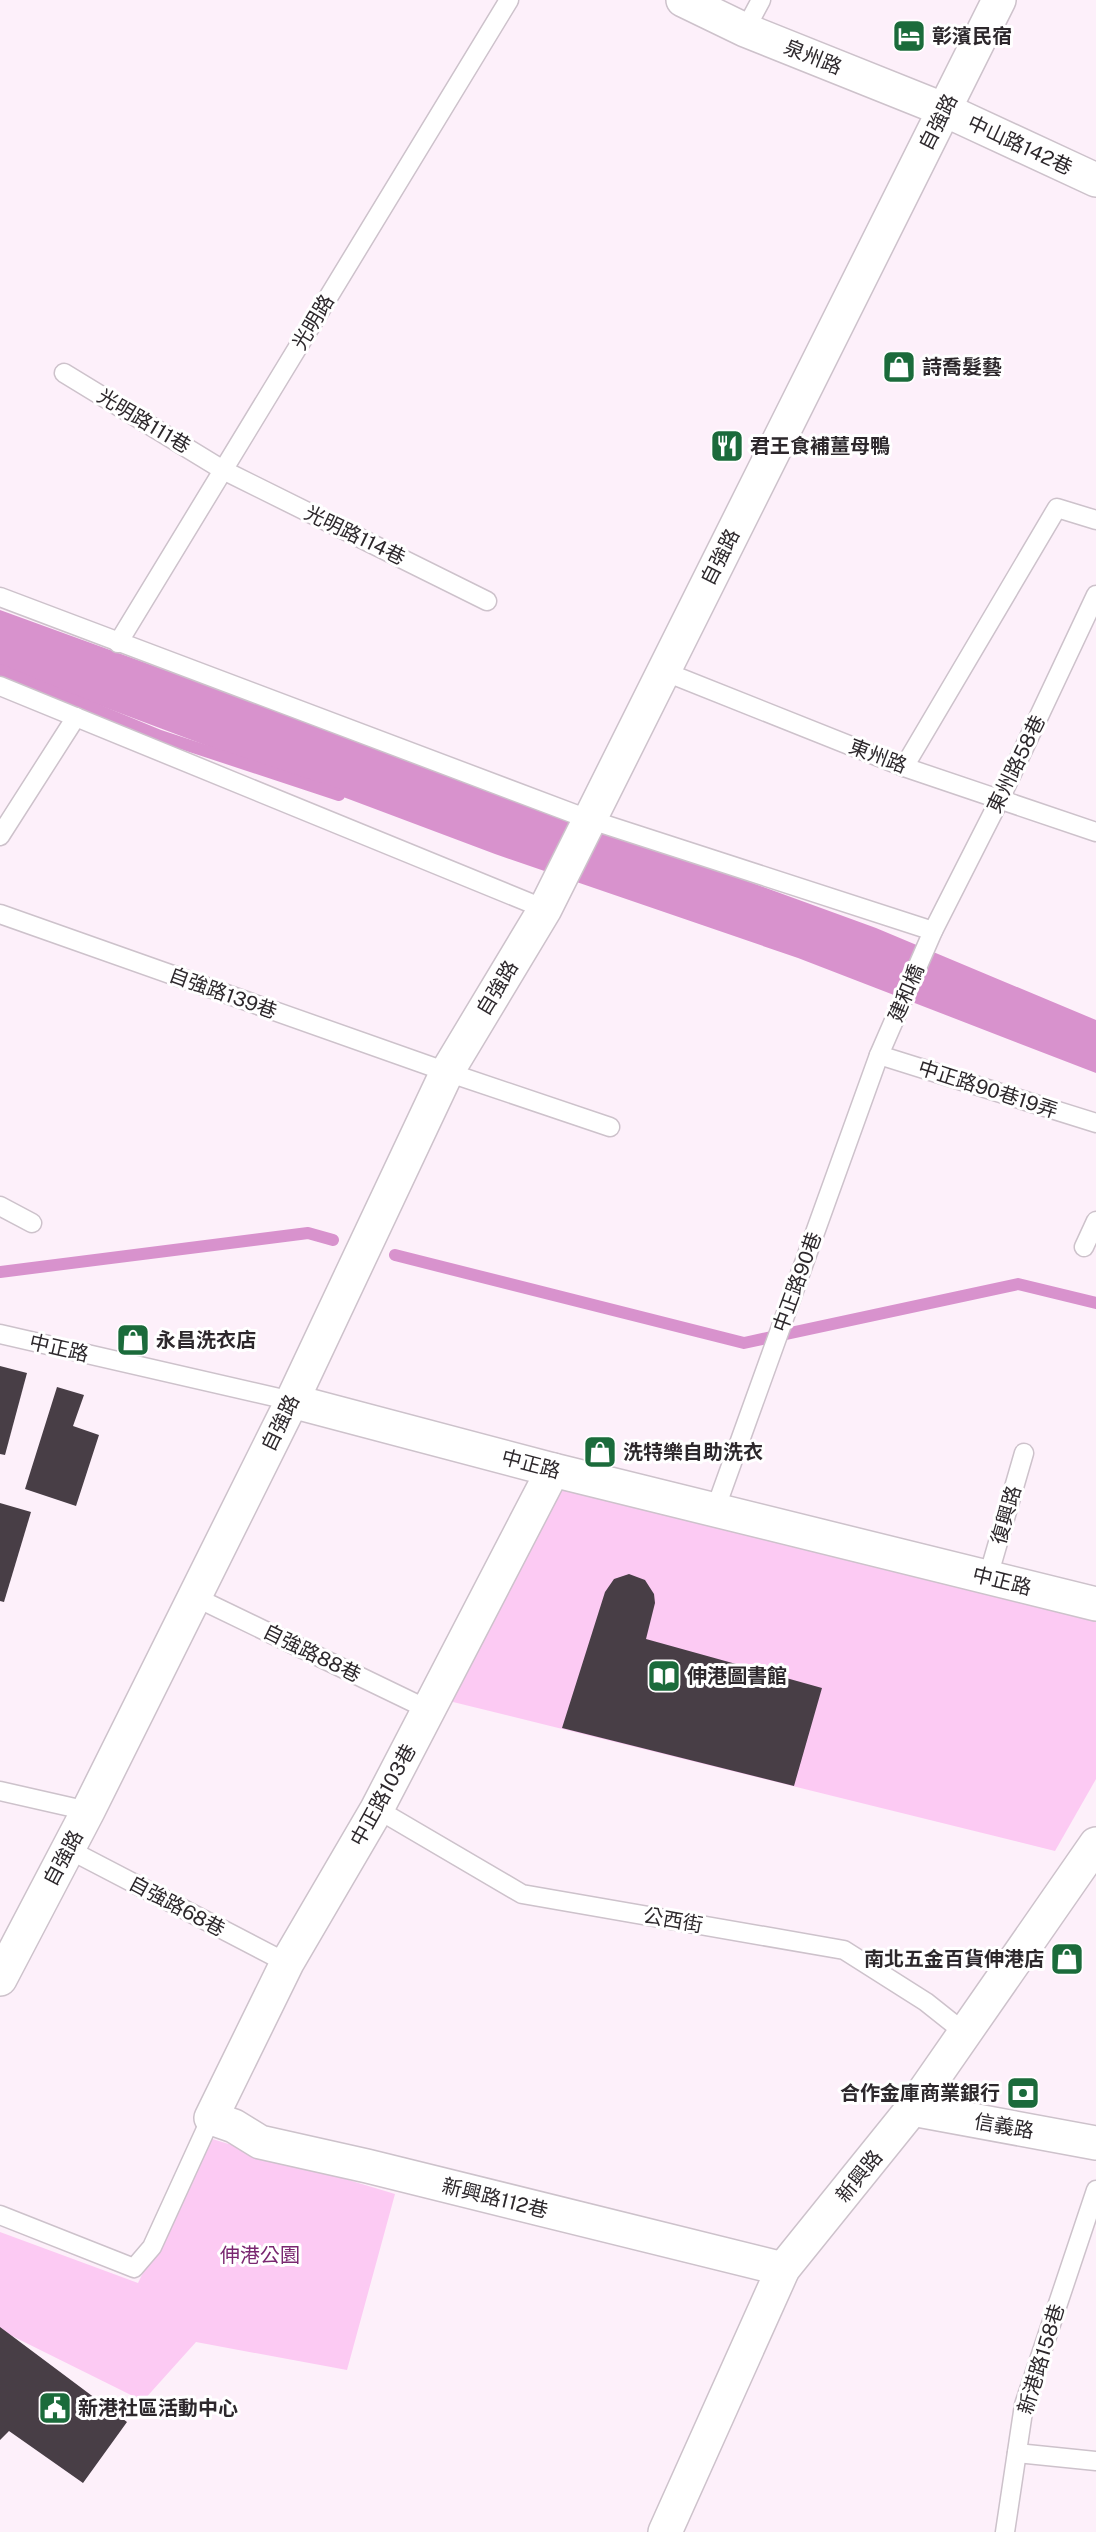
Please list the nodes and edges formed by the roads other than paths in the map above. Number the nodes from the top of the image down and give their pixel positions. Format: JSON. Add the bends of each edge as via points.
{"nodes":[{"id":1,"x":509,"y":0,"type":"edge"},
{"id":2,"x":683,"y":0,"type":"edge"},
{"id":3,"x":760,"y":0,"type":"edge"},
{"id":4,"x":999,"y":0,"type":"edge"},
{"id":5,"x":745,"y":30,"type":"junction"},
{"id":6,"x":945,"y":110,"type":"junction"},
{"id":7,"x":1096,"y":180,"type":"edge"},
{"id":8,"x":64,"y":373,"type":"dead end"},
{"id":9,"x":223,"y":470,"type":"junction"},
{"id":10,"x":1096,"y":520,"type":"edge"},
{"id":11,"x":1096,"y":595,"type":"edge"},
{"id":12,"x":0,"y":597,"type":"edge"},
{"id":13,"x":487,"y":600,"type":"dead end"},
{"id":14,"x":118,"y":643,"type":"junction"},
{"id":15,"x":663,"y":671,"type":"junction"},
{"id":16,"x":0,"y":686,"type":"edge"},
{"id":17,"x":76,"y":717,"type":"junction"},
{"id":18,"x":904,"y":767,"type":"junction"},
{"id":19,"x":1000,"y":799,"type":"junction"},
{"id":20,"x":588,"y":819,"type":"junction"},
{"id":21,"x":1096,"y":832,"type":"edge"},
{"id":22,"x":0,"y":836,"type":"edge"},
{"id":23,"x":545,"y":909,"type":"junction"},
{"id":24,"x":0,"y":914,"type":"edge"},
{"id":25,"x":933,"y":931,"type":"junction"},
{"id":26,"x":879,"y":1055,"type":"junction"},
{"id":27,"x":447,"y":1072,"type":"junction"},
{"id":28,"x":1096,"y":1123,"type":"edge"},
{"id":29,"x":610,"y":1127,"type":"dead end"},
{"id":30,"x":0,"y":1206,"type":"edge"},
{"id":31,"x":1096,"y":1221,"type":"edge"},
{"id":32,"x":32,"y":1223,"type":"dead end"},
{"id":33,"x":1084,"y":1247,"type":"dead end"},
{"id":34,"x":0,"y":1334,"type":"edge"},
{"id":35,"x":292,"y":1401,"type":"junction"},
{"id":36,"x":1024,"y":1453,"type":"dead end"},
{"id":37,"x":553,"y":1470,"type":"junction"},
{"id":38,"x":715,"y":1510,"type":"junction"},
{"id":39,"x":988,"y":1577,"type":"junction"},
{"id":40,"x":195,"y":1597,"type":"junction"},
{"id":41,"x":1096,"y":1604,"type":"edge"},
{"id":42,"x":429,"y":1710,"type":"junction"},
{"id":43,"x":0,"y":1791,"type":"edge"},
{"id":44,"x":377,"y":1809,"type":"junction"},
{"id":45,"x":88,"y":1811,"type":"junction"},
{"id":46,"x":1096,"y":1844,"type":"edge"},
{"id":47,"x":68,"y":1849,"type":"junction"},
{"id":48,"x":287,"y":1963,"type":"junction"},
{"id":49,"x":0,"y":1979,"type":"edge"},
{"id":50,"x":965,"y":2033,"type":"junction"},
{"id":51,"x":912,"y":2109,"type":"junction"},
{"id":52,"x":211,"y":2118,"type":"junction"},
{"id":53,"x":1096,"y":2143,"type":"edge"},
{"id":54,"x":1096,"y":2190,"type":"edge"},
{"id":55,"x":0,"y":2215,"type":"edge"},
{"id":56,"x":783,"y":2270,"type":"junction"},
{"id":57,"x":1017,"y":2453,"type":"junction"},
{"id":58,"x":1096,"y":2461,"type":"edge"},
{"id":59,"x":665,"y":2532,"type":"edge"},
{"id":60,"x":1005,"y":2532,"type":"edge"}],
"edges":[{"from":1,"to":9,"type":"lane","name":"光明路"},
{"from":2,"to":5,"type":"street","name":"泉州路"},
{"from":3,"to":5,"type":"lane"},
{"from":4,"to":6,"type":"street","name":"自強路"},
{"from":5,"to":6,"type":"street","name":"泉州路"},
{"from":6,"to":7,"type":"street","name":"中山路142巷"},
{"from":6,"to":15,"type":"street","name":"自強路"},
{"from":8,"to":9,"type":"lane","name":"光明路111巷"},
{"from":9,"to":13,"type":"lane","name":"光明路114巷"},
{"from":9,"to":14,"type":"lane","name":"光明路"},
{"from":10,"to":18,"type":"lane","via":[[1057,508]]},
{"from":11,"to":19,"type":"lane","name":"東州路58巷"},
{"from":12,"to":14,"type":"lane"},
{"from":14,"to":20,"type":"lane"},
{"from":15,"to":18,"type":"lane","name":"東州路"},
{"from":15,"to":20,"type":"street","name":"自強路"},
{"from":16,"to":17,"type":"lane"},
{"from":17,"to":22,"type":"lane"},
{"from":17,"to":23,"type":"lane"},
{"from":18,"to":19,"type":"lane","name":"東州路"},
{"from":19,"to":21,"type":"lane","name":"東州路"},
{"from":19,"to":25,"type":"lane","name":"東州路58巷"},
{"from":20,"to":23,"type":"street","name":"自強路"},
{"from":20,"to":25,"type":"lane"},
{"from":23,"to":27,"type":"street","name":"自強路"},
{"from":24,"to":27,"type":"lane","name":"自強路139巷"},
{"from":25,"to":26,"type":"lane","name":"建和橋"},
{"from":26,"to":28,"type":"lane","name":"中正路90巷19弄"},
{"from":26,"to":38,"type":"lane","name":"中正路90巷"},
{"from":27,"to":29,"type":"lane","name":"自強路139巷"},
{"from":27,"to":35,"type":"street","name":"自強路"},
{"from":30,"to":32,"type":"lane"},
{"from":31,"to":33,"type":"lane"},
{"from":34,"to":35,"type":"lane","name":"中正路"},
{"from":35,"to":37,"type":"street","name":"中正路"},
{"from":35,"to":40,"type":"street","name":"自強路"},
{"from":36,"to":39,"type":"lane","name":"復興路"},
{"from":37,"to":38,"type":"street","name":"中正路"},
{"from":37,"to":42,"type":"street","name":"中正路103巷"},
{"from":38,"to":39,"type":"street","name":"中正路"},
{"from":39,"to":41,"type":"street","name":"中正路"},
{"from":40,"to":42,"type":"lane","name":"自強路88巷"},
{"from":40,"to":45,"type":"street","name":"自強路"},
{"from":42,"to":44,"type":"street","name":"中正路103巷"},
{"from":43,"to":45,"type":"lane"},
{"from":44,"to":48,"type":"street","name":"中正路103巷"},
{"from":44,"to":50,"type":"lane","name":"公西街","via":[[522,1894],[844,1950],[926,2002]]},
{"from":45,"to":47,"type":"street","name":"自強路"},
{"from":46,"to":50,"type":"street","name":"新興路"},
{"from":47,"to":48,"type":"lane","name":"自強路68巷"},
{"from":47,"to":49,"type":"street","name":"自強路"},
{"from":48,"to":52,"type":"street","name":"中正路103巷"},
{"from":50,"to":51,"type":"street","name":"新興路"},
{"from":51,"to":53,"type":"street","name":"信義路"},
{"from":51,"to":56,"type":"street","name":"新興路"},
{"from":52,"to":55,"type":"lane","via":[[152,2247],[134,2268]]},
{"from":52,"to":56,"type":"street","name":"新興路112巷","via":[[260,2142]]},
{"from":54,"to":57,"type":"lane","name":"新港路158巷","via":[[1024,2405]]},
{"from":56,"to":59,"type":"street","name":"新興路"},
{"from":57,"to":58,"type":"lane"},
{"from":57,"to":60,"type":"lane","name":"新港路158巷"}]}
